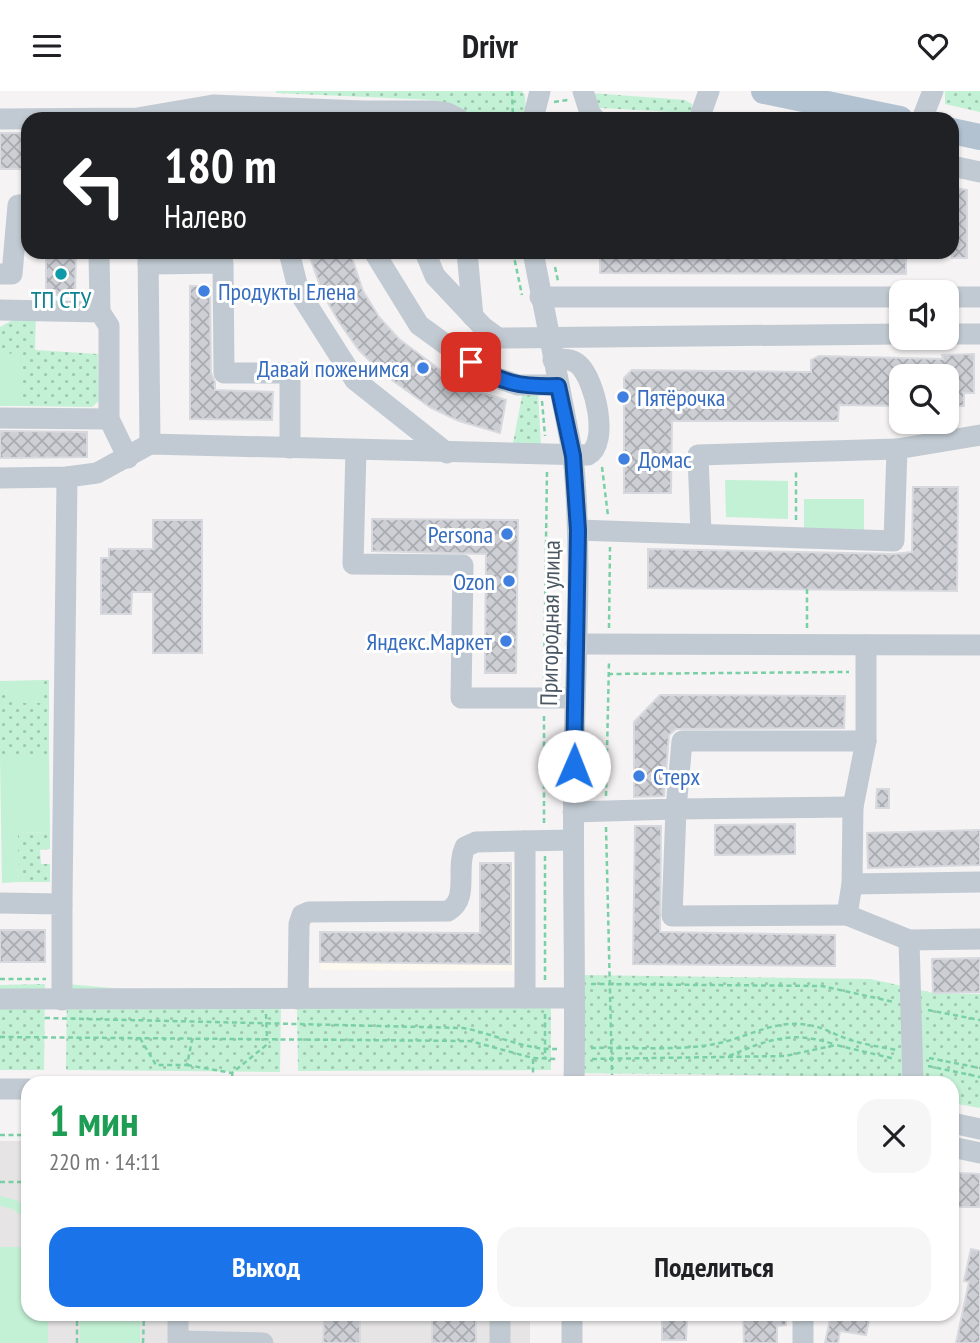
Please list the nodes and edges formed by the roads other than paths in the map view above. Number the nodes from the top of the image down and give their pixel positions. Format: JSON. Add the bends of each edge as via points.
{"nodes":[{"id":1,"x":709,"y":91,"type":"edge"},
{"id":2,"x":764,"y":91,"type":"edge"},
{"id":3,"x":933,"y":91,"type":"edge"},
{"id":4,"x":532,"y":94,"type":"edge"},
{"id":5,"x":172,"y":112,"type":"edge"},
{"id":6,"x":318,"y":112,"type":"edge"},
{"id":7,"x":415,"y":112,"type":"edge"},
{"id":8,"x":440,"y":112,"type":"edge"},
{"id":9,"x":533,"y":112,"type":"edge"},
{"id":10,"x":702,"y":112,"type":"edge"},
{"id":11,"x":866,"y":112,"type":"edge"},
{"id":12,"x":925,"y":112,"type":"edge"},
{"id":13,"x":0,"y":119,"type":"edge"},
{"id":14,"x":21,"y":119,"type":"edge"},
{"id":15,"x":959,"y":132,"type":"edge"},
{"id":16,"x":980,"y":137,"type":"edge"},
{"id":17,"x":959,"y":167,"type":"edge"},
{"id":18,"x":980,"y":171,"type":"edge"},
{"id":19,"x":21,"y":205,"type":"edge"},
{"id":20,"x":99,"y":259,"type":"edge"},
{"id":21,"x":148,"y":259,"type":"edge"},
{"id":22,"x":163,"y":259,"type":"edge"},
{"id":23,"x":291,"y":259,"type":"edge"},
{"id":24,"x":378,"y":259,"type":"edge"},
{"id":25,"x":428,"y":259,"type":"edge"},
{"id":26,"x":468,"y":259,"type":"edge"},
{"id":27,"x":533,"y":259,"type":"edge"},
{"id":28,"x":0,"y":274,"type":"edge"},
{"id":29,"x":889,"y":297,"type":"edge"},
{"id":30,"x":959,"y":297,"type":"edge"},
{"id":31,"x":980,"y":297,"type":"edge"},
{"id":32,"x":532,"y":299,"type":"junction"},
{"id":33,"x":0,"y":310,"type":"edge"},
{"id":34,"x":100,"y":312,"type":"junction"},
{"id":35,"x":473,"y":317,"type":"junction"},
{"id":36,"x":889,"y":334,"type":"edge"},
{"id":37,"x":959,"y":334,"type":"edge"},
{"id":38,"x":980,"y":334,"type":"edge"},
{"id":39,"x":548,"y":336,"type":"junction"},
{"id":40,"x":553,"y":360,"type":"junction"},
{"id":41,"x":549,"y":386,"type":"junction"},
{"id":42,"x":0,"y":418,"type":"edge"},
{"id":43,"x":109,"y":419,"type":"junction"},
{"id":44,"x":980,"y":435,"type":"edge"},
{"id":45,"x":150,"y":445,"type":"junction"},
{"id":46,"x":290,"y":448,"type":"junction"},
{"id":47,"x":897,"y":449,"type":"junction"},
{"id":48,"x":356,"y":450,"type":"junction"},
{"id":49,"x":447,"y":453,"type":"junction"},
{"id":50,"x":573,"y":456,"type":"junction"},
{"id":51,"x":128,"y":457,"type":"junction"},
{"id":52,"x":67,"y":477,"type":"junction"},
{"id":53,"x":0,"y":478,"type":"edge"},
{"id":54,"x":578,"y":530,"type":"junction"},
{"id":55,"x":701,"y":533,"type":"junction"},
{"id":56,"x":576,"y":644,"type":"junction"},
{"id":57,"x":866,"y":645,"type":"junction"},
{"id":58,"x":980,"y":645,"type":"edge"},
{"id":59,"x":575,"y":698,"type":"junction"},
{"id":60,"x":866,"y":741,"type":"junction"},
{"id":61,"x":853,"y":807,"type":"junction"},
{"id":62,"x":677,"y":809,"type":"junction"},
{"id":63,"x":573,"y":811,"type":"junction"},
{"id":64,"x":573,"y":840,"type":"junction"},
{"id":65,"x":535,"y":841,"type":"junction"},
{"id":66,"x":980,"y":883,"type":"edge"},
{"id":67,"x":852,"y":884,"type":"junction"},
{"id":68,"x":0,"y":903,"type":"edge"},
{"id":69,"x":62,"y":904,"type":"junction"},
{"id":70,"x":847,"y":915,"type":"junction"},
{"id":71,"x":980,"y":939,"type":"edge"},
{"id":72,"x":909,"y":940,"type":"junction"},
{"id":73,"x":535,"y":998,"type":"junction"},
{"id":74,"x":574,"y":998,"type":"junction"},
{"id":75,"x":0,"y":999,"type":"edge"},
{"id":76,"x":298,"y":999,"type":"junction"},
{"id":77,"x":62,"y":1000,"type":"junction"},
{"id":78,"x":913,"y":1067,"type":"edge"},
{"id":79,"x":574,"y":1076,"type":"edge"},
{"id":80,"x":0,"y":1089,"type":"edge"},
{"id":81,"x":21,"y":1089,"type":"edge"},
{"id":82,"x":959,"y":1124,"type":"edge"},
{"id":83,"x":980,"y":1129,"type":"edge"},
{"id":84,"x":959,"y":1148,"type":"edge"},
{"id":85,"x":980,"y":1153,"type":"edge"},
{"id":86,"x":178,"y":1321,"type":"edge"},
{"id":87,"x":500,"y":1321,"type":"edge"},
{"id":88,"x":572,"y":1321,"type":"edge"},
{"id":89,"x":803,"y":1321,"type":"edge"},
{"id":90,"x":263,"y":1343,"type":"edge"},
{"id":91,"x":500,"y":1343,"type":"edge"},
{"id":92,"x":572,"y":1343,"type":"edge"},
{"id":93,"x":803,"y":1343,"type":"edge"}],
"edges":[{"from":1,"to":10,"type":"street"},
{"from":2,"to":11,"type":"main road"},
{"from":3,"to":12,"type":"street"},
{"from":4,"to":9,"type":"street"},
{"from":5,"to":6,"type":"street","via":[[213,105]]},
{"from":7,"to":8,"type":"street"},
{"from":13,"to":14,"type":"street"},
{"from":15,"to":16,"type":"main road"},
{"from":17,"to":18,"type":"street"},
{"from":19,"to":28,"type":"street","via":[[12,274]]},
{"from":20,"to":34,"type":"street"},
{"from":21,"to":45,"type":"street"},
{"from":22,"to":46,"type":"street","via":[[223,263],[224,373],[290,373]]},
{"from":23,"to":49,"type":"street","via":[[299,292],[355,380]]},
{"from":24,"to":41,"type":"street","via":[[419,325],[488,375],[518,385]]},
{"from":25,"to":35,"type":"street","via":[[435,276]]},
{"from":26,"to":35,"type":"street"},
{"from":27,"to":32,"type":"street","name":"Пригородная улица"},
{"from":29,"to":32,"type":"street"},
{"from":30,"to":31,"type":"street"},
{"from":32,"to":39,"type":"street","name":"Пригородная улица"},
{"from":33,"to":34,"type":"street"},
{"from":34,"to":43,"type":"street","via":[[109,326]]},
{"from":35,"to":39,"type":"street","via":[[498,338]]},
{"from":36,"to":39,"type":"street"},
{"from":37,"to":38,"type":"street"},
{"from":39,"to":40,"type":"street","name":"Пригородная улица"},
{"from":40,"to":41,"type":"street","name":"Пригородная улица"},
{"from":40,"to":50,"type":"street","via":[[578,363],[594,395],[599,439],[594,452]]},
{"from":41,"to":50,"type":"street","name":"Пригородная улица"},
{"from":42,"to":43,"type":"street"},
{"from":43,"to":51,"type":"street"},
{"from":44,"to":47,"type":"street"},
{"from":45,"to":46,"type":"street"},
{"from":45,"to":51,"type":"street"},
{"from":46,"to":48,"type":"street"},
{"from":47,"to":55,"type":"street","via":[[698,455]]},
{"from":47,"to":55,"type":"street","via":[[894,541]]},
{"from":48,"to":49,"type":"street"},
{"from":48,"to":59,"type":"street","via":[[353,563],[463,565],[460,698]]},
{"from":49,"to":50,"type":"street"},
{"from":50,"to":54,"type":"street","name":"Пригородная улица"},
{"from":51,"to":52,"type":"street","via":[[97,473]]},
{"from":52,"to":53,"type":"street","via":[[30,486]]},
{"from":52,"to":69,"type":"street"},
{"from":54,"to":55,"type":"street"},
{"from":54,"to":56,"type":"street","name":"Пригородная улица"},
{"from":56,"to":57,"type":"street"},
{"from":56,"to":59,"type":"street","name":"Пригородная улица"},
{"from":57,"to":58,"type":"street"},
{"from":57,"to":60,"type":"street"},
{"from":59,"to":63,"type":"street","name":"Пригородная улица"},
{"from":60,"to":61,"type":"street"},
{"from":60,"to":62,"type":"street","via":[[682,741]]},
{"from":61,"to":62,"type":"street"},
{"from":61,"to":67,"type":"street"},
{"from":62,"to":63,"type":"street"},
{"from":62,"to":70,"type":"street","via":[[672,916]]},
{"from":63,"to":64,"type":"street","name":"Пригородная улица"},
{"from":64,"to":65,"type":"street"},
{"from":64,"to":74,"type":"street","name":"Пригородная улица"},
{"from":65,"to":73,"type":"street"},
{"from":65,"to":76,"type":"street","via":[[476,842],[465,847],[460,857],[460,897],[448,911],[302,915]]},
{"from":66,"to":67,"type":"street"},
{"from":67,"to":70,"type":"street"},
{"from":68,"to":69,"type":"street"},
{"from":69,"to":77,"type":"street"},
{"from":70,"to":72,"type":"street"},
{"from":71,"to":72,"type":"street"},
{"from":72,"to":78,"type":"street"},
{"from":73,"to":74,"type":"street"},
{"from":73,"to":76,"type":"street"},
{"from":74,"to":79,"type":"street","name":"Пригородная улица"},
{"from":75,"to":77,"type":"street"},
{"from":76,"to":77,"type":"street"},
{"from":80,"to":81,"type":"street"},
{"from":82,"to":83,"type":"street"},
{"from":84,"to":85,"type":"street"},
{"from":86,"to":90,"type":"street","via":[[178,1341]]},
{"from":87,"to":91,"type":"street"},
{"from":88,"to":92,"type":"street"},
{"from":89,"to":93,"type":"street"}]}
